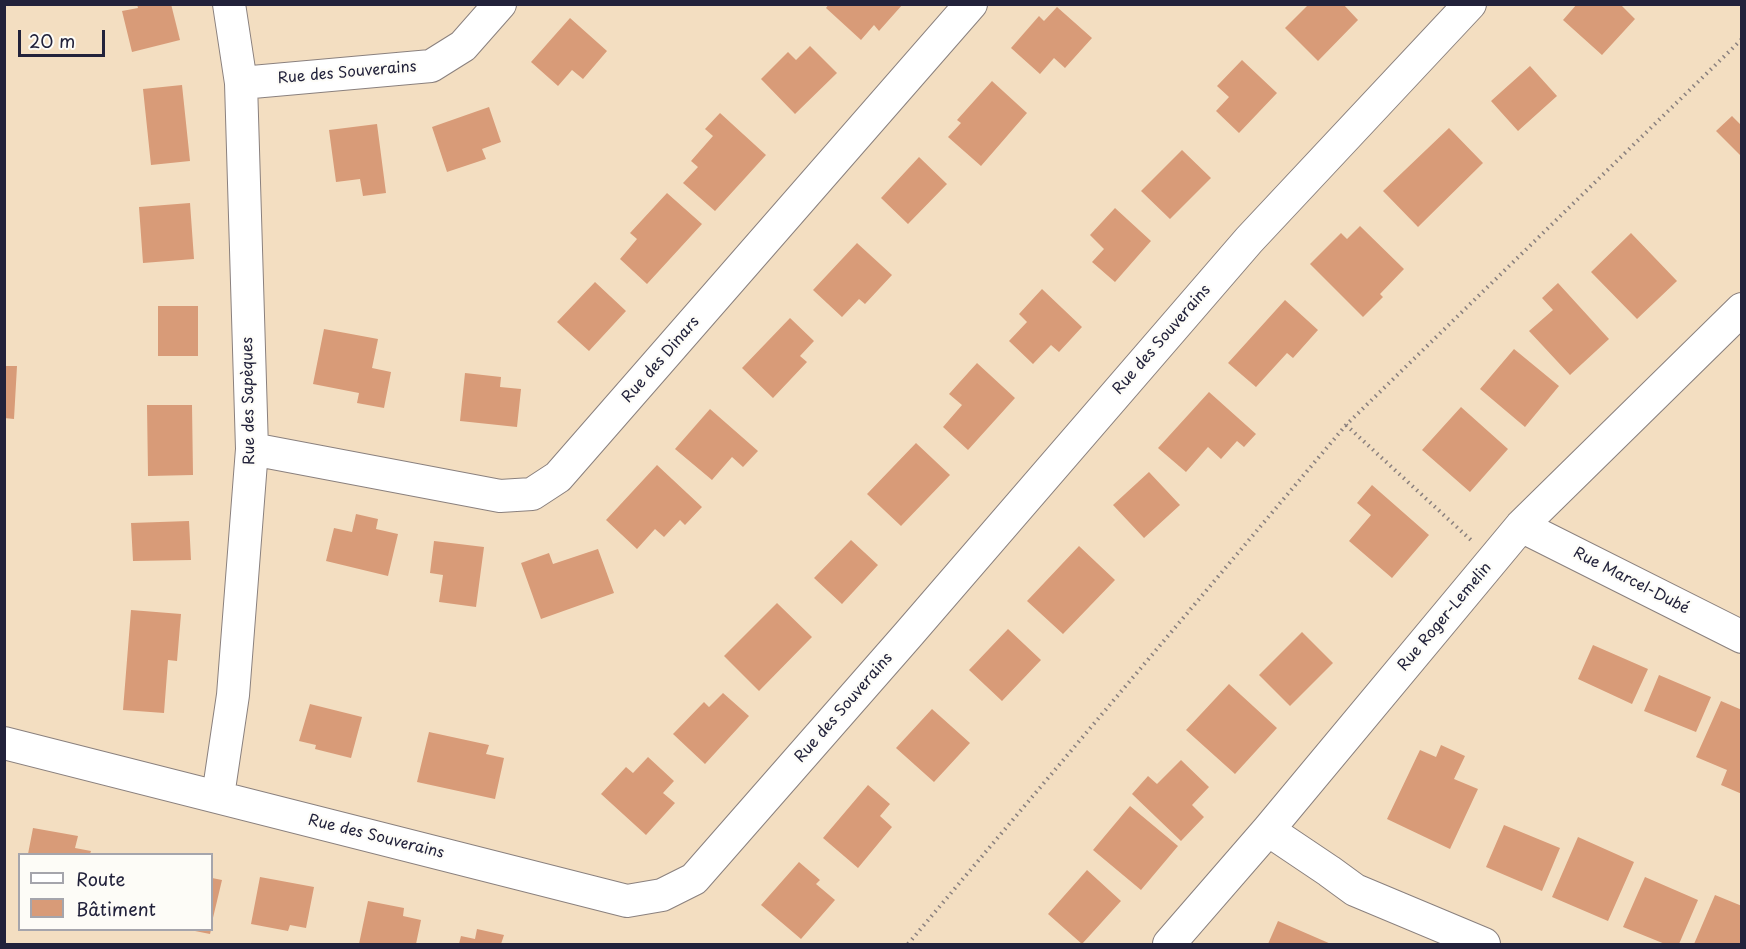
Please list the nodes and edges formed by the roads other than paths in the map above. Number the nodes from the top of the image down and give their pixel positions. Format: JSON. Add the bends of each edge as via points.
{"nodes":[{"id":1,"x":230,"y":4,"type":"edge"},
{"id":2,"x":500,"y":4,"type":"edge"},
{"id":3,"x":971,"y":4,"type":"edge"},
{"id":4,"x":1470,"y":4,"type":"edge"},
{"id":5,"x":241,"y":83,"type":"junction"},
{"id":6,"x":1742,"y":309,"type":"edge"},
{"id":7,"x":252,"y":449,"type":"junction"},
{"id":8,"x":1521,"y":526,"type":"junction"},
{"id":9,"x":1742,"y":637,"type":"edge"},
{"id":10,"x":4,"y":743,"type":"edge"},
{"id":11,"x":218,"y":796,"type":"junction"},
{"id":12,"x":1268,"y":830,"type":"junction"},
{"id":13,"x":1169,"y":945,"type":"edge"},
{"id":14,"x":1484,"y":945,"type":"edge"}],
"edges":[{"from":1,"to":5,"type":"street","name":"Rue des Sapèques"},
{"from":2,"to":5,"type":"street","name":"Rue des Souverains","via":[[463,46],[431,66]]},
{"from":3,"to":7,"type":"street","name":"Rue des Dinars","via":[[558,477],[532,494],[500,496]]},
{"from":4,"to":11,"type":"street","name":"Rue des Souverains","via":[[1249,240],[694,879],[662,895],[627,902]]},
{"from":5,"to":7,"type":"street","name":"Rue des Sapèques"},
{"from":6,"to":8,"type":"street","name":"Rue Roger-Lemelin"},
{"from":7,"to":11,"type":"street","name":"Rue des Sapèques","via":[[234,695]]},
{"from":8,"to":9,"type":"street","name":"Rue Marcel-Dubé"},
{"from":8,"to":12,"type":"street","name":"Rue Roger-Lemelin"},
{"from":10,"to":11,"type":"street","name":"Rue des Souverains"},
{"from":12,"to":13,"type":"street","name":"Rue Roger-Lemelin"},
{"from":12,"to":14,"type":"street","via":[[1355,890]]}]}
